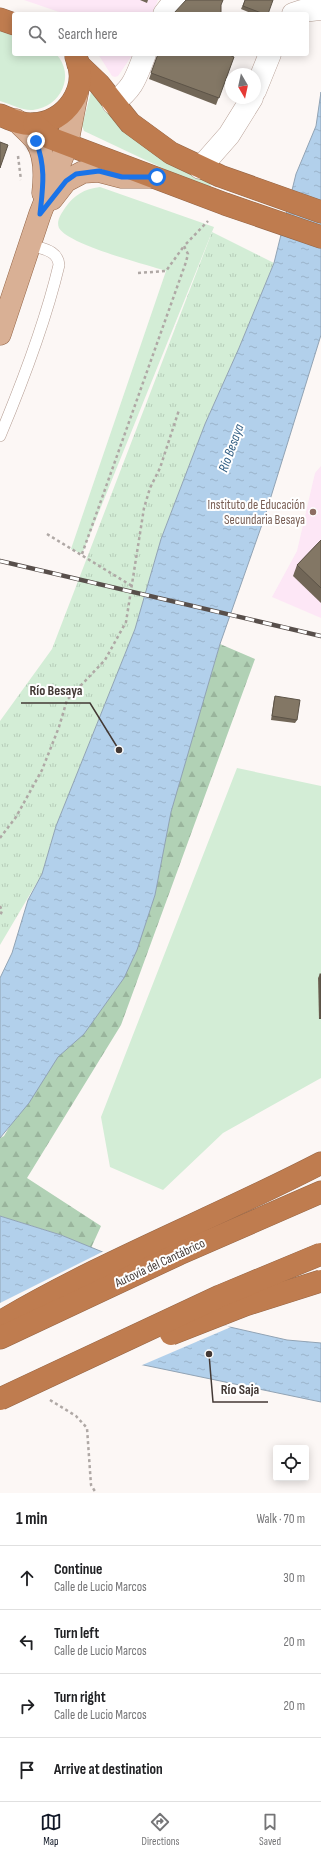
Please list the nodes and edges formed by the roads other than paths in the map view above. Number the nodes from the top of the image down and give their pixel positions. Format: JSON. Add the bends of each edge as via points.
{"nodes":[{"id":1,"x":175,"y":0,"type":"edge"},
{"id":2,"x":321,"y":9,"type":"edge"},
{"id":3,"x":166,"y":12,"type":"edge"},
{"id":4,"x":299,"y":12,"type":"edge"},
{"id":5,"x":0,"y":19,"type":"edge"},
{"id":6,"x":12,"y":23,"type":"edge"},
{"id":7,"x":144,"y":56,"type":"edge"},
{"id":8,"x":269,"y":56,"type":"edge"},
{"id":9,"x":76,"y":59,"type":"edge"},
{"id":10,"x":261,"y":76,"type":"edge"},
{"id":11,"x":77,"y":94,"type":"junction"},
{"id":12,"x":113,"y":103,"type":"junction"},
{"id":13,"x":248,"y":104,"type":"edge"},
{"id":14,"x":17,"y":120,"type":"edge"},
{"id":15,"x":67,"y":145,"type":"junction"},
{"id":16,"x":200,"y":168,"type":"junction"},
{"id":17,"x":157,"y":177,"type":"junction"},
{"id":18,"x":321,"y":212,"type":"edge"},
{"id":19,"x":40,"y":214,"type":"junction"},
{"id":20,"x":321,"y":237,"type":"edge"},
{"id":21,"x":31,"y":245,"type":"junction"},
{"id":22,"x":0,"y":334,"type":"edge"},
{"id":23,"x":0,"y":436,"type":"edge"},
{"id":24,"x":321,"y":1163,"type":"edge"},
{"id":25,"x":321,"y":1192,"type":"edge"},
{"id":26,"x":321,"y":1254,"type":"edge"},
{"id":27,"x":321,"y":1281,"type":"edge"},
{"id":28,"x":0,"y":1322,"type":"edge"},
{"id":29,"x":0,"y":1338,"type":"edge"},
{"id":30,"x":0,"y":1399,"type":"edge"}],
"edges":[{"from":1,"to":3,"type":"street"},
{"from":2,"to":4,"type":"street"},
{"from":5,"to":6,"type":"highway"},
{"from":7,"to":12,"type":"street","via":[[132,85]]},
{"from":8,"to":10,"type":"street"},
{"from":9,"to":11,"type":"highway","via":[[79,82]]},
{"from":9,"to":12,"type":"highway"},
{"from":11,"to":14,"type":"highway","via":[[62,115],[49,121]]},
{"from":11,"to":15,"type":"main road"},
{"from":12,"to":16,"type":"highway","via":[[130,123],[147,137]]},
{"from":13,"to":16,"type":"street","via":[[229,135]]},
{"from":14,"to":15,"type":"highway"},
{"from":14,"to":19,"type":"main road","via":[[36,141],[43,161]]},
{"from":15,"to":17,"type":"highway"},
{"from":15,"to":19,"type":"main road"},
{"from":16,"to":18,"type":"highway"},
{"from":17,"to":19,"type":"main road","via":[[122,177],[99,171],[76,174],[66,181]]},
{"from":17,"to":20,"type":"highway","via":[[219,213]]},
{"from":19,"to":21,"type":"main road"},
{"from":21,"to":22,"type":"main road"},
{"from":21,"to":23,"type":"lane","via":[[53,253],[59,263],[24,378]]},
{"from":24,"to":28,"type":"highway","via":[[268,1191],[94,1273]]},
{"from":25,"to":29,"type":"highway","name":"Autovía del Cantábrico"},
{"from":26,"to":30,"type":"highway","bridge":true,"via":[[220,1296]]},
{"from":27,"to":30,"type":"highway","bridge":true,"via":[[201,1321],[45,1388]]}]}
